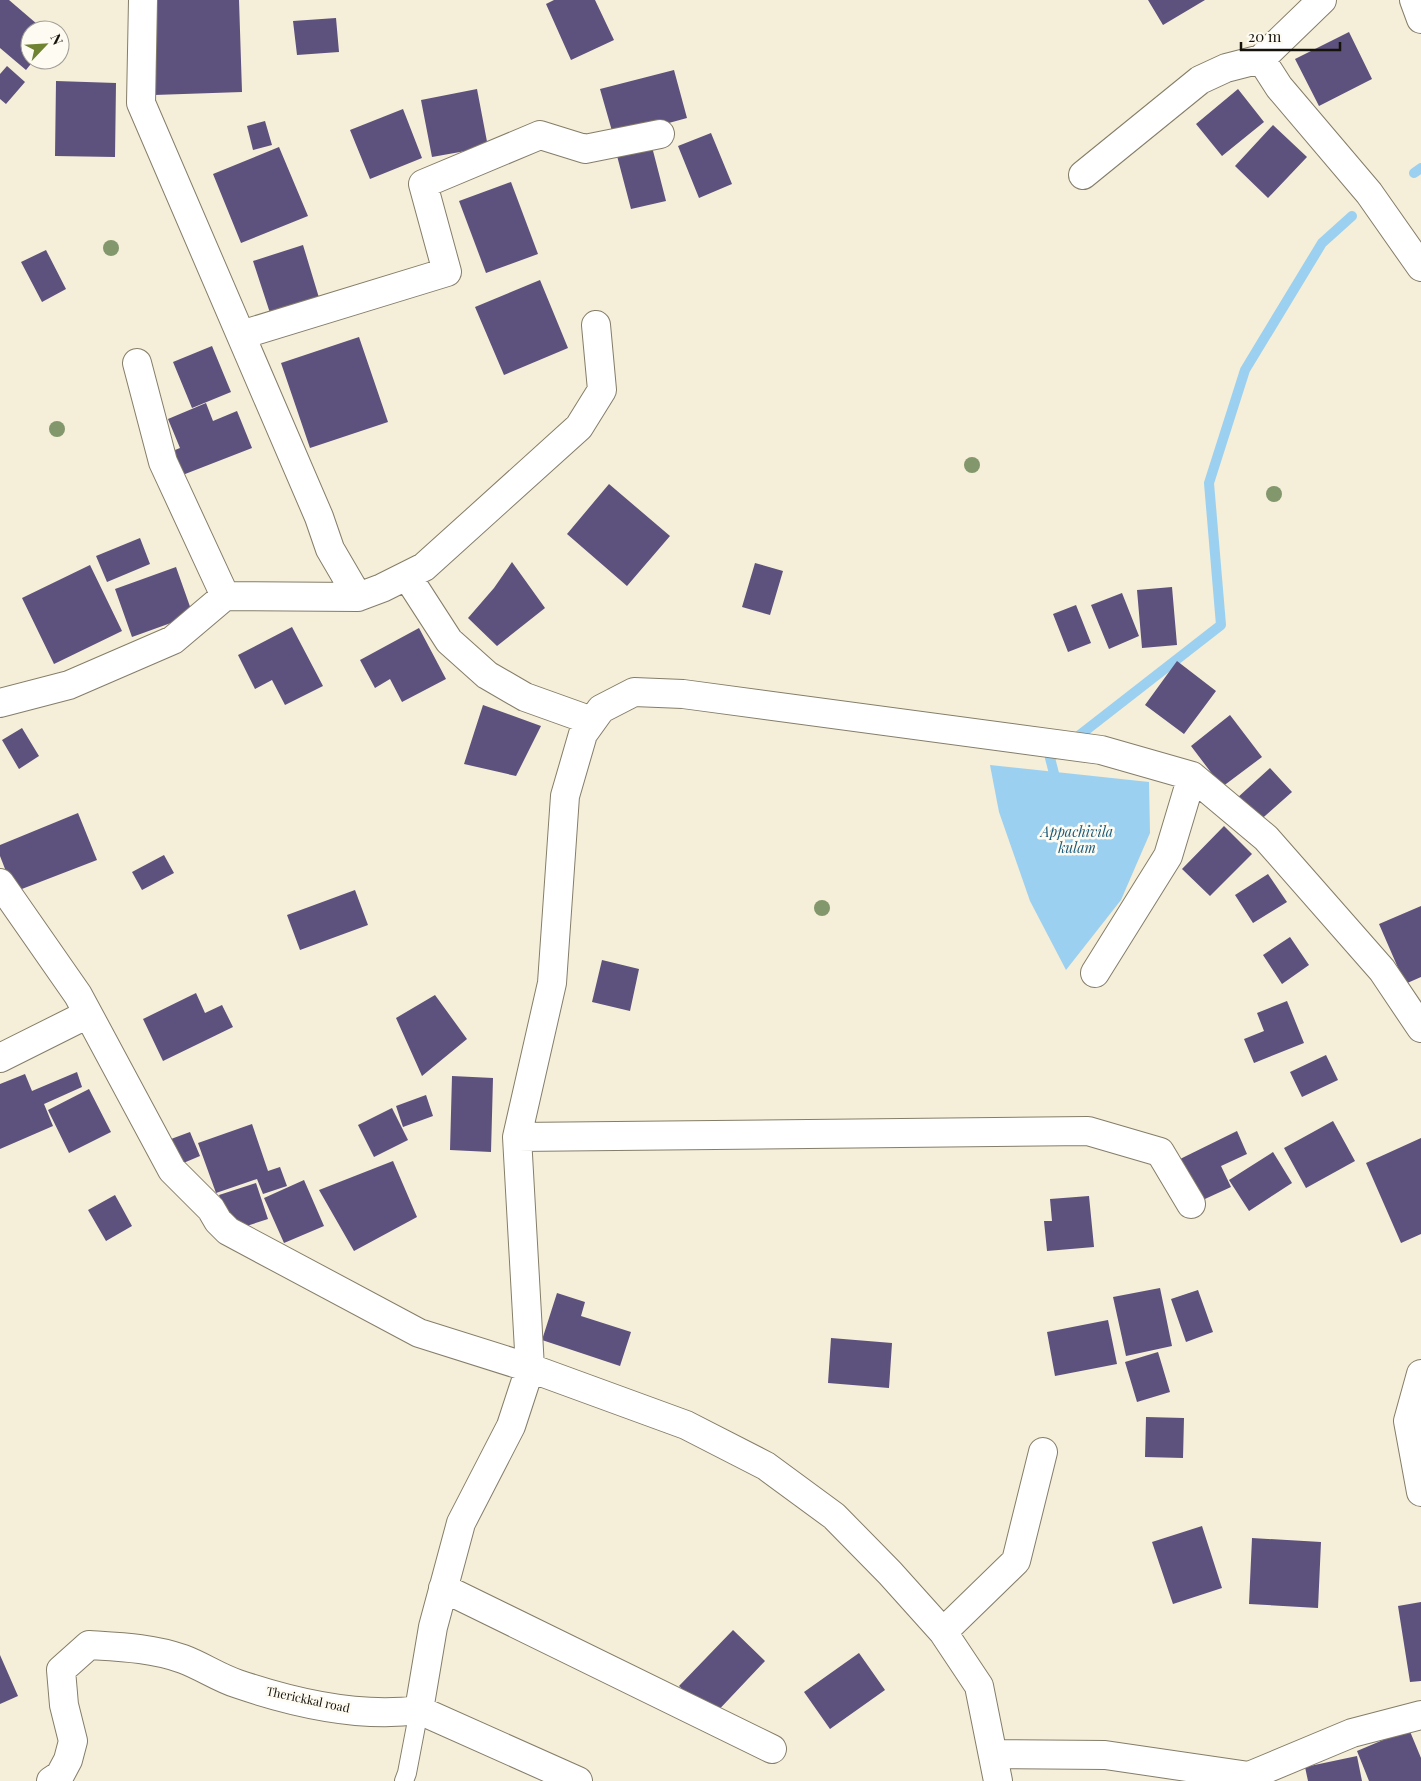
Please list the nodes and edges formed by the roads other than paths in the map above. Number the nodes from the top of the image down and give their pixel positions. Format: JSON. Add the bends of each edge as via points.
{"nodes":[{"id":1,"x":143,"y":0,"type":"edge"},
{"id":2,"x":1322,"y":0,"type":"edge"},
{"id":3,"x":1414,"y":0,"type":"edge"},
{"id":4,"x":1421,"y":19,"type":"edge"},
{"id":5,"x":1262,"y":59,"type":"junction"},
{"id":6,"x":660,"y":134,"type":"dead end"},
{"id":7,"x":1083,"y":175,"type":"dead end"},
{"id":8,"x":1421,"y":267,"type":"edge"},
{"id":9,"x":596,"y":325,"type":"dead end"},
{"id":10,"x":241,"y":335,"type":"junction"},
{"id":11,"x":137,"y":364,"type":"dead end"},
{"id":12,"x":407,"y":576,"type":"junction"},
{"id":13,"x":225,"y":596,"type":"junction"},
{"id":14,"x":358,"y":596,"type":"junction"},
{"id":15,"x":0,"y":703,"type":"edge"},
{"id":16,"x":592,"y":721,"type":"junction"},
{"id":17,"x":1192,"y":776,"type":"junction"},
{"id":18,"x":0,"y":883,"type":"edge"},
{"id":19,"x":1095,"y":973,"type":"dead end"},
{"id":20,"x":88,"y":1014,"type":"junction"},
{"id":21,"x":1421,"y":1028,"type":"edge"},
{"id":22,"x":0,"y":1058,"type":"edge"},
{"id":23,"x":517,"y":1137,"type":"junction"},
{"id":24,"x":1191,"y":1204,"type":"dead end"},
{"id":25,"x":530,"y":1368,"type":"junction"},
{"id":26,"x":1421,"y":1374,"type":"edge"},
{"id":27,"x":1043,"y":1452,"type":"dead end"},
{"id":28,"x":1421,"y":1492,"type":"edge"},
{"id":29,"x":443,"y":1588,"type":"junction"},
{"id":30,"x":943,"y":1632,"type":"junction"},
{"id":31,"x":419,"y":1710,"type":"junction"},
{"id":32,"x":1421,"y":1715,"type":"edge"},
{"id":33,"x":772,"y":1749,"type":"dead end"},
{"id":34,"x":993,"y":1754,"type":"junction"},
{"id":35,"x":51,"y":1781,"type":"edge"},
{"id":36,"x":404,"y":1781,"type":"edge"},
{"id":37,"x":578,"y":1781,"type":"edge"},
{"id":38,"x":998,"y":1781,"type":"edge"}],
"edges":[{"from":1,"to":10,"type":"street","via":[[141,103]]},
{"from":2,"to":5,"type":"street"},
{"from":3,"to":4,"type":"street"},
{"from":5,"to":7,"type":"street","via":[[1226,68],[1200,80]]},
{"from":5,"to":8,"type":"street","via":[[1279,87],[1369,193]]},
{"from":6,"to":10,"type":"street","via":[[585,149],[540,135],[423,184],[447,272]]},
{"from":9,"to":12,"type":"street","via":[[602,390],[579,427],[424,567]]},
{"from":10,"to":14,"type":"street","via":[[330,549]]},
{"from":11,"to":13,"type":"street","via":[[164,462]]},
{"from":12,"to":14,"type":"street"},
{"from":12,"to":16,"type":"street","via":[[449,641],[486,675],[525,697]]},
{"from":13,"to":14,"type":"street"},
{"from":13,"to":15,"type":"street","via":[[173,640],[69,685]]},
{"from":16,"to":17,"type":"street","via":[[601,709],[634,692],[674,694],[1101,750]]},
{"from":16,"to":23,"type":"street","via":[[583,734],[565,796],[552,983]]},
{"from":17,"to":19,"type":"street","via":[[1168,856]]},
{"from":17,"to":21,"type":"street","via":[[1266,838],[1382,970]]},
{"from":18,"to":20,"type":"street"},
{"from":20,"to":22,"type":"street"},
{"from":20,"to":25,"type":"street","via":[[172,1170],[228,1231],[419,1333]]},
{"from":23,"to":24,"type":"street","via":[[1088,1131],[1160,1152]]},
{"from":23,"to":25,"type":"street"},
{"from":25,"to":29,"type":"street","via":[[511,1426],[461,1523]]},
{"from":25,"to":30,"type":"street","via":[[686,1425],[766,1466],[834,1516]]},
{"from":26,"to":28,"type":"street","via":[[1408,1421]]},
{"from":27,"to":30,"type":"street","via":[[1016,1561]]},
{"from":29,"to":31,"type":"street","via":[[432,1627]]},
{"from":29,"to":33,"type":"street"},
{"from":30,"to":34,"type":"street","via":[[979,1686]]},
{"from":31,"to":35,"type":"street","name":"Therickkal road","via":[[380,1713],[335,1708],[237,1684],[183,1659],[136,1647],[88,1645],[61,1670],[64,1705],[73,1741],[60,1775]]},
{"from":31,"to":36,"type":"lane"},
{"from":31,"to":37,"type":"street"},
{"from":32,"to":34,"type":"street","via":[[1352,1733],[1249,1776],[1105,1755]]},
{"from":34,"to":38,"type":"street"}]}
